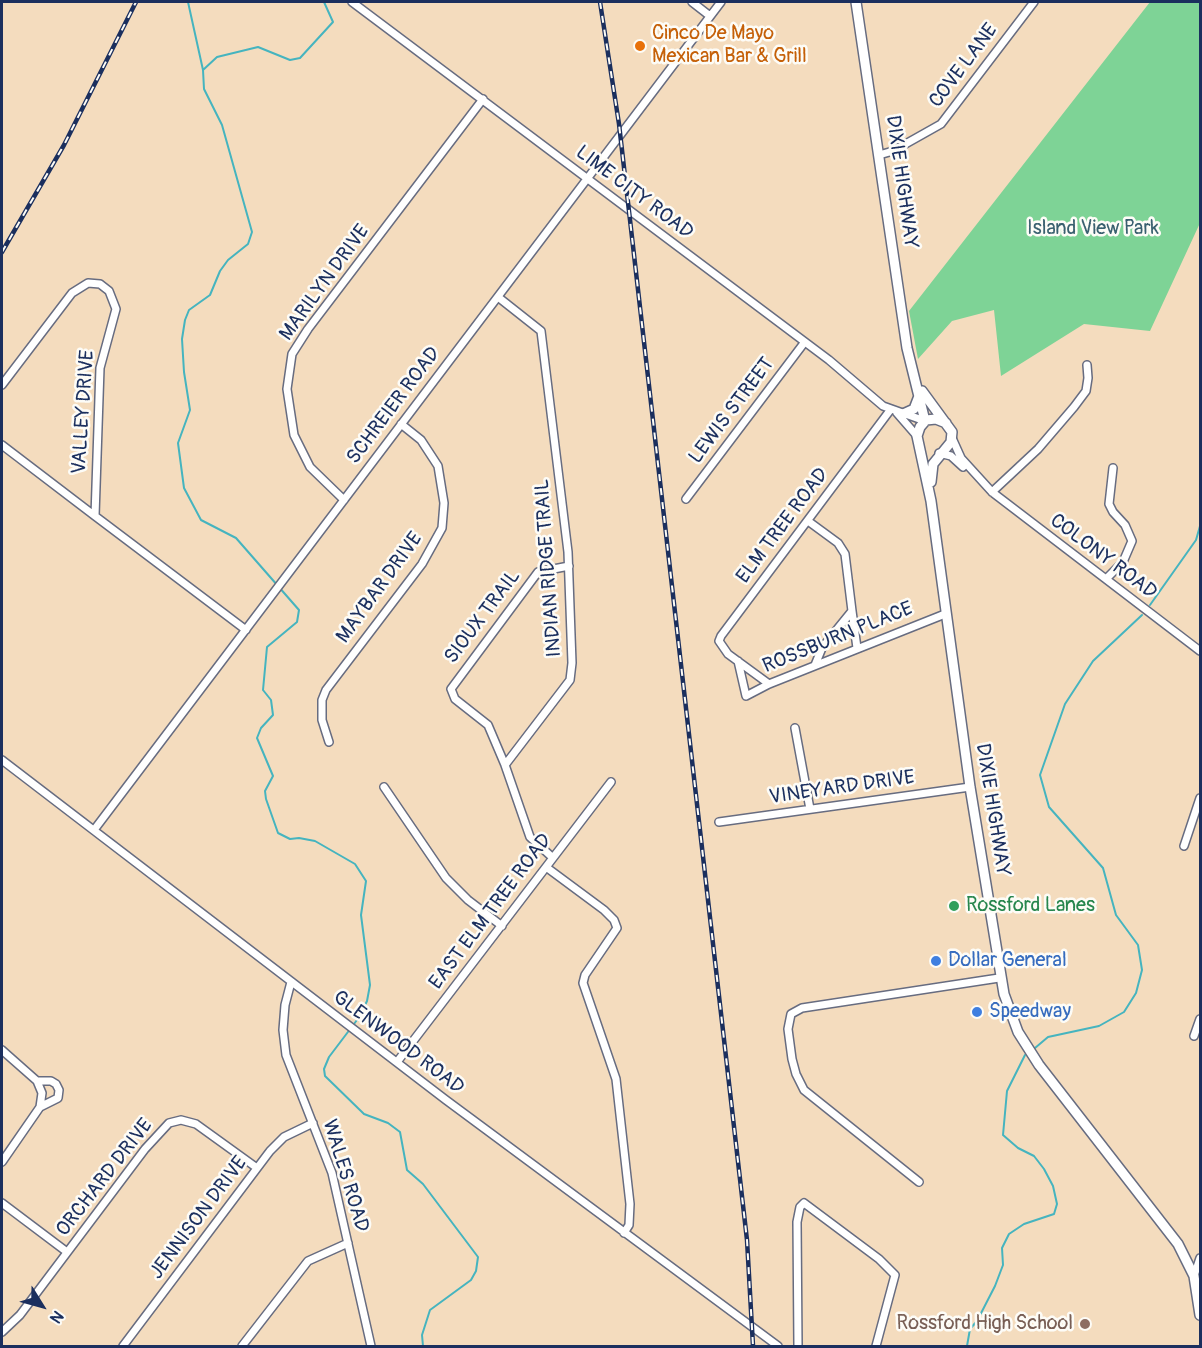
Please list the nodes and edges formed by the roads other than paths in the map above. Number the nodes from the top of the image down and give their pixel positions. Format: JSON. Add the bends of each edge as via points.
{"nodes":[{"id":1,"x":352,"y":2,"type":"edge"},
{"id":2,"x":692,"y":2,"type":"edge"},
{"id":3,"x":721,"y":2,"type":"edge"},
{"id":4,"x":856,"y":2,"type":"edge"},
{"id":5,"x":1034,"y":2,"type":"edge"},
{"id":6,"x":710,"y":16,"type":"junction"},
{"id":7,"x":483,"y":99,"type":"junction"},
{"id":8,"x":879,"y":155,"type":"junction"},
{"id":9,"x":588,"y":178,"type":"junction"},
{"id":10,"x":498,"y":297,"type":"junction"},
{"id":11,"x":804,"y":343,"type":"junction"},
{"id":12,"x":1087,"y":365,"type":"dead end"},
{"id":13,"x":911,"y":367,"type":"junction"},
{"id":14,"x":2,"y":385,"type":"edge"},
{"id":15,"x":919,"y":396,"type":"junction"},
{"id":16,"x":897,"y":411,"type":"junction"},
{"id":17,"x":925,"y":421,"type":"junction"},
{"id":18,"x":946,"y":423,"type":"junction"},
{"id":19,"x":401,"y":424,"type":"junction"},
{"id":20,"x":952,"y":437,"type":"junction"},
{"id":21,"x":918,"y":439,"type":"junction"},
{"id":22,"x":2,"y":445,"type":"edge"},
{"id":23,"x":939,"y":453,"type":"junction"},
{"id":24,"x":1113,"y":468,"type":"dead end"},
{"id":25,"x":990,"y":489,"type":"junction"},
{"id":26,"x":686,"y":499,"type":"dead end"},
{"id":27,"x":344,"y":500,"type":"junction"},
{"id":28,"x":931,"y":501,"type":"junction"},
{"id":29,"x":95,"y":516,"type":"junction"},
{"id":30,"x":808,"y":521,"type":"junction"},
{"id":31,"x":569,"y":566,"type":"junction"},
{"id":32,"x":1106,"y":579,"type":"junction"},
{"id":33,"x":852,"y":611,"type":"junction"},
{"id":34,"x":945,"y":614,"type":"junction"},
{"id":35,"x":246,"y":630,"type":"junction"},
{"id":36,"x":857,"y":648,"type":"junction"},
{"id":37,"x":1200,"y":651,"type":"edge"},
{"id":38,"x":738,"y":661,"type":"junction"},
{"id":39,"x":815,"y":665,"type":"junction"},
{"id":40,"x":769,"y":684,"type":"junction"},
{"id":41,"x":795,"y":728,"type":"dead end"},
{"id":42,"x":329,"y":742,"type":"dead end"},
{"id":43,"x":2,"y":760,"type":"edge"},
{"id":44,"x":505,"y":765,"type":"junction"},
{"id":45,"x":610,"y":782,"type":"dead end"},
{"id":46,"x":384,"y":787,"type":"dead end"},
{"id":47,"x":970,"y":787,"type":"junction"},
{"id":48,"x":1200,"y":798,"type":"edge"},
{"id":49,"x":810,"y":809,"type":"junction"},
{"id":50,"x":1199,"y":809,"type":"edge"},
{"id":51,"x":719,"y":822,"type":"dead end"},
{"id":52,"x":94,"y":830,"type":"junction"},
{"id":53,"x":1184,"y":846,"type":"dead end"},
{"id":54,"x":553,"y":858,"type":"junction"},
{"id":55,"x":546,"y":867,"type":"junction"},
{"id":56,"x":501,"y":926,"type":"junction"},
{"id":57,"x":999,"y":978,"type":"junction"},
{"id":58,"x":291,"y":982,"type":"junction"},
{"id":59,"x":1200,"y":1019,"type":"edge"},
{"id":60,"x":1194,"y":1036,"type":"dead end"},
{"id":61,"x":2,"y":1050,"type":"edge"},
{"id":62,"x":397,"y":1062,"type":"junction"},
{"id":63,"x":37,"y":1081,"type":"junction"},
{"id":64,"x":40,"y":1107,"type":"junction"},
{"id":65,"x":313,"y":1123,"type":"junction"},
{"id":66,"x":2,"y":1162,"type":"edge"},
{"id":67,"x":256,"y":1168,"type":"junction"},
{"id":68,"x":918,"y":1182,"type":"dead end"},
{"id":69,"x":2,"y":1203,"type":"edge"},
{"id":70,"x":624,"y":1233,"type":"junction"},
{"id":71,"x":348,"y":1243,"type":"junction"},
{"id":72,"x":67,"y":1252,"type":"junction"},
{"id":73,"x":1200,"y":1258,"type":"edge"},
{"id":74,"x":1194,"y":1276,"type":"junction"},
{"id":75,"x":1200,"y":1315,"type":"edge"},
{"id":76,"x":2,"y":1332,"type":"edge"},
{"id":77,"x":123,"y":1347,"type":"edge"},
{"id":78,"x":242,"y":1347,"type":"edge"},
{"id":79,"x":371,"y":1347,"type":"edge"},
{"id":80,"x":778,"y":1347,"type":"edge"},
{"id":81,"x":798,"y":1347,"type":"edge"},
{"id":82,"x":876,"y":1347,"type":"edge"}],
"edges":[{"from":1,"to":7,"type":"street","name":"LIME CITY ROAD"},
{"from":2,"to":6,"type":"street"},
{"from":3,"to":6,"type":"street","name":"SCHREIER ROAD"},
{"from":4,"to":8,"type":"main road","name":"DIXIE HIGHWAY"},
{"from":5,"to":8,"type":"street","name":"COVE LANE","via":[[941,123]]},
{"from":6,"to":9,"type":"street","name":"SCHREIER ROAD"},
{"from":7,"to":9,"type":"street","name":"LIME CITY ROAD"},
{"from":7,"to":27,"type":"street","name":"MARILYN DRIVE","via":[[292,354],[287,389],[294,435],[310,467]]},
{"from":8,"to":13,"type":"main road","name":"DIXIE HIGHWAY"},
{"from":9,"to":10,"type":"street","name":"SCHREIER ROAD"},
{"from":9,"to":11,"type":"street","name":"LIME CITY ROAD"},
{"from":10,"to":19,"type":"street","name":"SCHREIER ROAD"},
{"from":10,"to":31,"type":"street","name":"INDIAN RIDGE TRAIL","via":[[541,331]]},
{"from":11,"to":16,"type":"street","name":"LIME CITY ROAD","via":[[883,406]]},
{"from":11,"to":26,"type":"street","name":"LEWIS STREET"},
{"from":12,"to":25,"type":"street","via":[[1086,391],[1074,407],[1038,449]]},
{"from":13,"to":15,"type":"main road","name":"DIXIE HIGHWAY"},
{"from":13,"to":18,"type":"main road","name":"DIXIE HIGHWAY","via":[[928,401]]},
{"from":14,"to":29,"type":"street","name":"VALLEY DRIVE","via":[[72,293],[88,283],[109,291],[116,309],[100,368]]},
{"from":15,"to":16,"type":"main road","via":[[914,409]]},
{"from":15,"to":17,"type":"main road","name":"DIXIE HIGHWAY"},
{"from":16,"to":17,"type":"street","name":"LIME CITY ROAD"},
{"from":16,"to":21,"type":"street","name":"LIME CITY ROAD"},
{"from":16,"to":30,"type":"street","name":"ELM TREE ROAD"},
{"from":17,"to":18,"type":"main road","via":[[936,419]]},
{"from":17,"to":21,"type":"main road"},
{"from":18,"to":20,"type":"main road","name":"DIXIE HIGHWAY"},
{"from":19,"to":27,"type":"street","name":"SCHREIER ROAD"},
{"from":19,"to":42,"type":"street","name":"MAYBAR DRIVE","via":[[421,440],[438,466],[444,503],[442,528],[422,564],[326,690],[322,720]]},
{"from":20,"to":23,"type":"main road","name":"DIXIE HIGHWAY","via":[[948,447]]},
{"from":20,"to":25,"type":"street","name":"COLONY ROAD","via":[[961,458]]},
{"from":21,"to":23,"type":"main road","via":[[926,451]]},
{"from":21,"to":28,"type":"main road","name":"DIXIE HIGHWAY"},
{"from":22,"to":29,"type":"street","name":"VALLEY DRIVE"},
{"from":23,"to":25,"type":"street","name":"COLONY ROAD","via":[[956,459],[970,476]]},
{"from":23,"to":28,"type":"main road","name":"DIXIE HIGHWAY","via":[[931,468]]},
{"from":24,"to":32,"type":"street","via":[[1109,504],[1132,541],[1123,562]]},
{"from":25,"to":32,"type":"street","name":"COLONY ROAD"},
{"from":27,"to":35,"type":"street","name":"SCHREIER ROAD"},
{"from":28,"to":34,"type":"main road","name":"DIXIE HIGHWAY"},
{"from":29,"to":35,"type":"street","name":"VALLEY DRIVE"},
{"from":30,"to":33,"type":"street","via":[[838,543],[845,554]]},
{"from":30,"to":38,"type":"street","name":"ELM TREE ROAD","via":[[721,636],[722,646]]},
{"from":31,"to":44,"type":"street","name":"INDIAN RIDGE TRAIL","via":[[570,680]]},
{"from":31,"to":44,"type":"street","name":"SIOUX TRAIL","via":[[538,572],[451,689],[455,699],[488,725]]},
{"from":32,"to":37,"type":"street","name":"COLONY ROAD"},
{"from":33,"to":36,"type":"street"},
{"from":33,"to":39,"type":"street","via":[[822,648]]},
{"from":34,"to":36,"type":"street","name":"ROSSBURN PLACE"},
{"from":34,"to":47,"type":"main road","name":"DIXIE HIGHWAY"},
{"from":35,"to":52,"type":"street","name":"SCHREIER ROAD"},
{"from":36,"to":39,"type":"street","name":"ROSSBURN PLACE"},
{"from":38,"to":40,"type":"street"},
{"from":38,"to":40,"type":"street","name":"ROSSBURN PLACE","via":[[746,696]]},
{"from":39,"to":40,"type":"street","name":"ROSSBURN PLACE"},
{"from":41,"to":49,"type":"street"},
{"from":43,"to":52,"type":"street","name":"GLENWOOD ROAD"},
{"from":44,"to":54,"type":"street","via":[[530,837]]},
{"from":45,"to":54,"type":"street","name":"EAST ELM TREE ROAD"},
{"from":46,"to":56,"type":"street","via":[[446,878]]},
{"from":47,"to":49,"type":"street","name":"VINEYARD DRIVE"},
{"from":47,"to":57,"type":"main road","name":"DIXIE HIGHWAY"},
{"from":48,"to":50,"type":"street"},
{"from":49,"to":51,"type":"street","name":"VINEYARD DRIVE"},
{"from":50,"to":53,"type":"street"},
{"from":52,"to":58,"type":"street","name":"GLENWOOD ROAD"},
{"from":54,"to":55,"type":"street","name":"EAST ELM TREE ROAD"},
{"from":55,"to":56,"type":"street","name":"EAST ELM TREE ROAD"},
{"from":55,"to":70,"type":"street","via":[[604,910],[617,928],[582,983],[616,1079],[630,1204],[629,1225]]},
{"from":56,"to":62,"type":"street","name":"EAST ELM TREE ROAD"},
{"from":57,"to":68,"type":"street","via":[[802,1008],[791,1014],[788,1029],[792,1059],[804,1090]]},
{"from":57,"to":74,"type":"main road","name":"DIXIE HIGHWAY","via":[[1029,1051],[1178,1244]]},
{"from":58,"to":62,"type":"street","name":"GLENWOOD ROAD"},
{"from":58,"to":65,"type":"street","name":"WALES ROAD","via":[[283,1030],[286,1055]]},
{"from":59,"to":60,"type":"street"},
{"from":61,"to":63,"type":"street"},
{"from":62,"to":70,"type":"street","name":"GLENWOOD ROAD"},
{"from":63,"to":64,"type":"street","via":[[42,1094]]},
{"from":63,"to":64,"type":"street","via":[[51,1081],[59,1090],[54,1102]]},
{"from":64,"to":66,"type":"street"},
{"from":65,"to":67,"type":"street","name":"JENNISON DRIVE","via":[[284,1137]]},
{"from":65,"to":71,"type":"street","name":"WALES ROAD","via":[[332,1173]]},
{"from":67,"to":72,"type":"street","name":"ORCHARD DRIVE","via":[[196,1124],[181,1120],[169,1123]]},
{"from":67,"to":77,"type":"street","name":"JENNISON DRIVE"},
{"from":69,"to":72,"type":"street"},
{"from":70,"to":80,"type":"street","name":"GLENWOOD ROAD"},
{"from":71,"to":78,"type":"street","via":[[308,1261]]},
{"from":71,"to":79,"type":"street","name":"WALES ROAD"},
{"from":72,"to":76,"type":"street","name":"ORCHARD DRIVE","via":[[20,1315]]},
{"from":73,"to":74,"type":"street"},
{"from":74,"to":75,"type":"main road","name":"DIXIE HIGHWAY"},
{"from":81,"to":82,"type":"street","via":[[797,1222],[804,1203],[895,1275]]}]}
